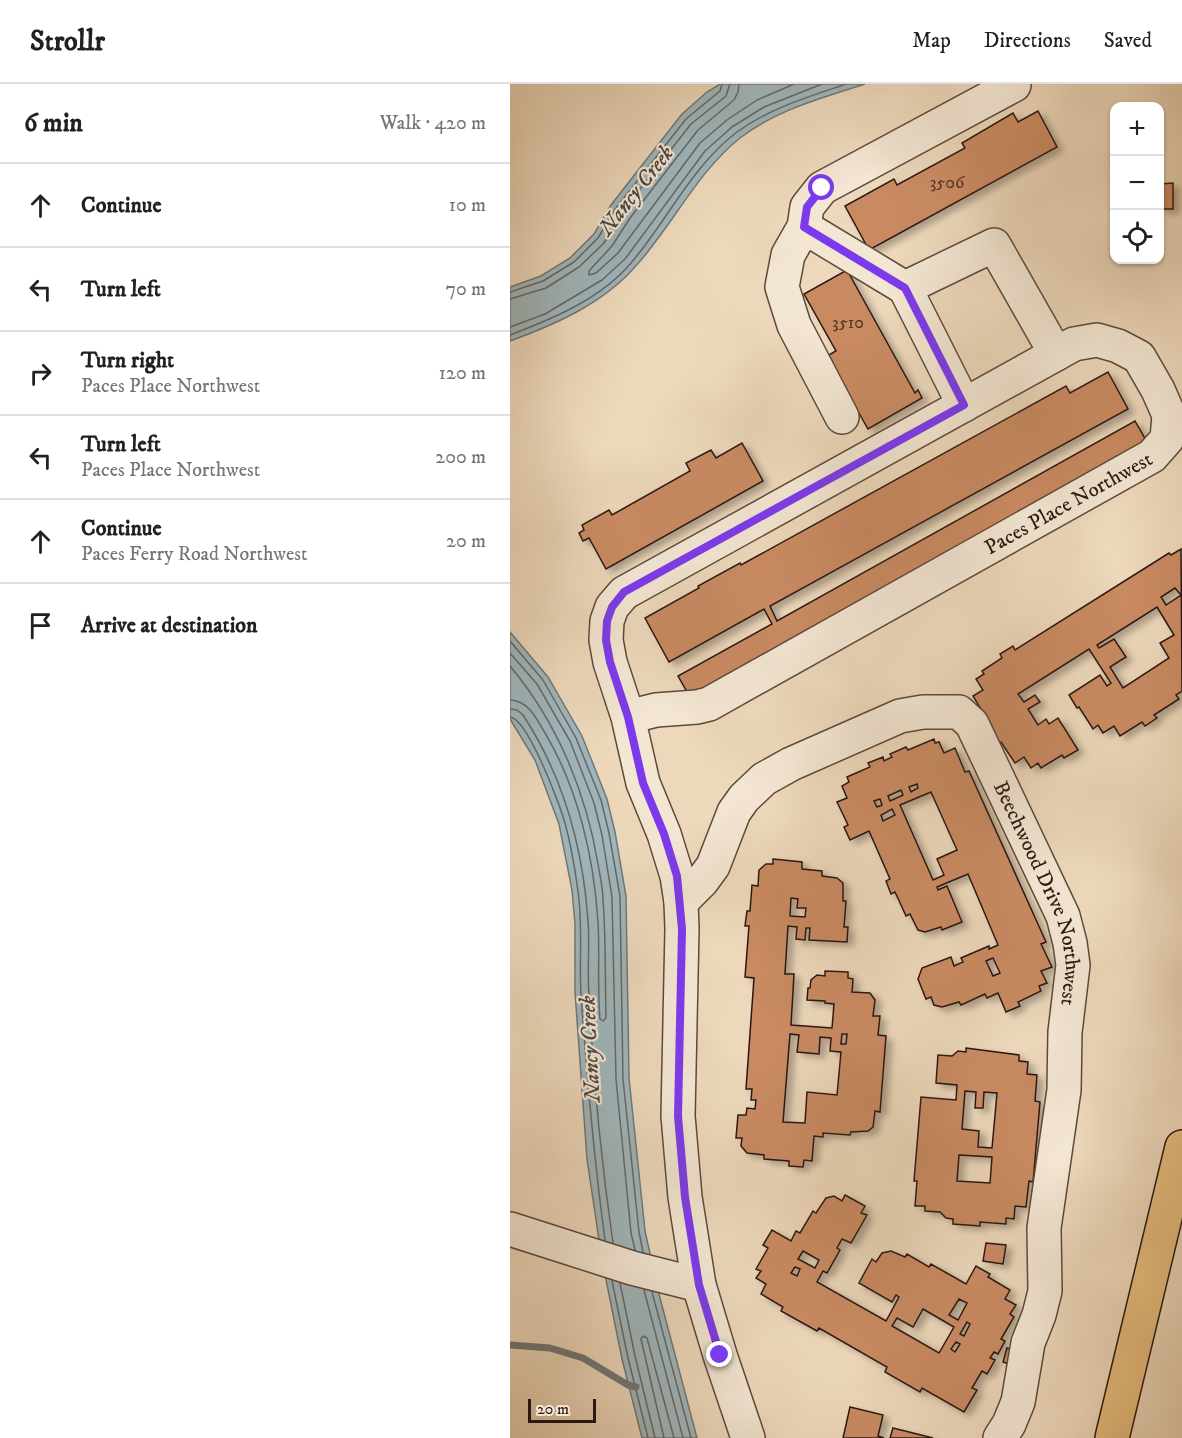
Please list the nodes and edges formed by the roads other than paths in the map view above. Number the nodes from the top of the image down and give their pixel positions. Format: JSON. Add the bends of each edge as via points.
{"nodes":[{"id":1,"x":1014,"y":85,"type":"edge"},
{"id":2,"x":804,"y":227,"type":"junction"},
{"id":3,"x":905,"y":288,"type":"junction"},
{"id":4,"x":1056,"y":354,"type":"junction"},
{"id":5,"x":964,"y":405,"type":"junction"},
{"id":6,"x":842,"y":417,"type":"dead end"},
{"id":7,"x":628,"y":717,"type":"junction"},
{"id":8,"x":681,"y":902,"type":"junction"},
{"id":9,"x":1182,"y":1147,"type":"edge"},
{"id":10,"x":510,"y":1229,"type":"edge"},
{"id":11,"x":699,"y":1285,"type":"junction"},
{"id":12,"x":748,"y":1438,"type":"edge"},
{"id":13,"x":1000,"y":1438,"type":"edge"},
{"id":14,"x":1112,"y":1438,"type":"edge"}],
"edges":[{"from":1,"to":2,"type":"street","via":[[822,188],[807,207]]},
{"from":2,"to":3,"type":"street"},
{"from":2,"to":6,"type":"street","via":[[788,255],[782,287],[794,325]]},
{"from":3,"to":4,"type":"street","via":[[994,245]]},
{"from":3,"to":5,"type":"street"},
{"from":4,"to":5,"type":"street","name":"Paces Place Northwest"},
{"from":4,"to":7,"type":"street","name":"Paces Place Northwest","via":[[1074,344],[1097,340],[1139,357],[1169,415],[1167,439],[1160,449],[709,704]]},
{"from":5,"to":7,"type":"street","name":"Paces Place Northwest","via":[[624,592],[612,607],[606,640]]},
{"from":7,"to":8,"type":"street","name":"Paces Place Northwest","via":[[643,783],[664,834]]},
{"from":8,"to":11,"type":"street","name":"Paces Place Northwest","via":[[678,1116],[685,1197]]},
{"from":8,"to":13,"type":"street","name":"Beechwood Drive Northwest","via":[[713,866],[734,812],[764,779],[900,716],[968,708],[972,724],[1063,916],[1073,965],[1065,1032],[1064,1090],[1044,1228],[1045,1291],[1028,1343],[1018,1402]]},
{"from":9,"to":14,"type":"highway"},
{"from":10,"to":11,"type":"street"},
{"from":11,"to":12,"type":"street","name":"Paces Place Northwest"}]}
